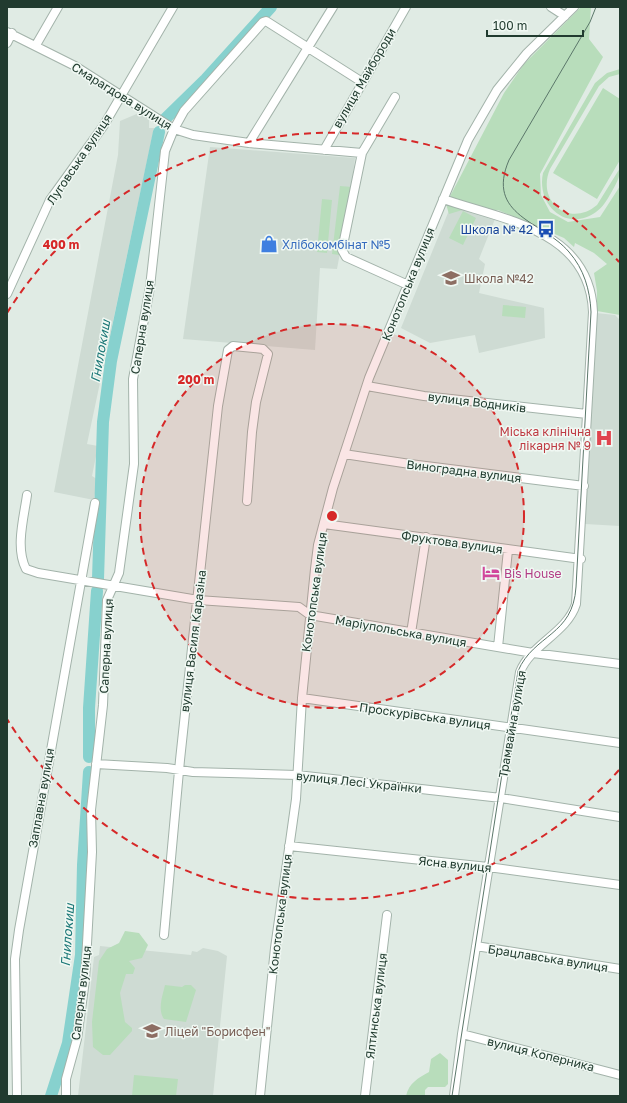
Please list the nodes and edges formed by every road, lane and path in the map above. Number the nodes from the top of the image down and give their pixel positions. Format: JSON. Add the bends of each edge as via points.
{"nodes":[{"id":1,"x":58,"y":7,"type":"edge"},
{"id":2,"x":173,"y":7,"type":"edge"},
{"id":3,"x":333,"y":7,"type":"edge"},
{"id":4,"x":406,"y":7,"type":"edge"},
{"id":5,"x":551,"y":7,"type":"edge"},
{"id":6,"x":574,"y":7,"type":"edge"},
{"id":7,"x":565,"y":16,"type":"junction"},
{"id":8,"x":9,"y":33,"type":"edge"},
{"id":9,"x":7,"y":44,"type":"edge"},
{"id":10,"x":36,"y":46,"type":"junction"},
{"id":11,"x":307,"y":46,"type":"junction"},
{"id":12,"x":362,"y":82,"type":"junction"},
{"id":13,"x":120,"y":95,"type":"junction"},
{"id":14,"x":395,"y":97,"type":"dead end"},
{"id":15,"x":174,"y":129,"type":"junction"},
{"id":16,"x":249,"y":143,"type":"junction"},
{"id":17,"x":324,"y":150,"type":"junction"},
{"id":18,"x":362,"y":154,"type":"junction"},
{"id":19,"x":443,"y":199,"type":"junction"},
{"id":20,"x":408,"y":285,"type":"junction"},
{"id":21,"x":7,"y":294,"type":"edge"},
{"id":22,"x":367,"y":386,"type":"junction"},
{"id":23,"x":587,"y":414,"type":"junction"},
{"id":24,"x":344,"y":454,"type":"junction"},
{"id":25,"x":584,"y":486,"type":"junction"},
{"id":26,"x":27,"y":495,"type":"dead end"},
{"id":27,"x":247,"y":501,"type":"dead end"},
{"id":28,"x":95,"y":503,"type":"dead end"},
{"id":29,"x":324,"y":524,"type":"junction"},
{"id":30,"x":426,"y":537,"type":"junction"},
{"id":31,"x":508,"y":550,"type":"junction"},
{"id":32,"x":580,"y":559,"type":"junction"},
{"id":33,"x":82,"y":580,"type":"junction"},
{"id":34,"x":113,"y":587,"type":"junction"},
{"id":35,"x":198,"y":600,"type":"junction"},
{"id":36,"x":310,"y":615,"type":"junction"},
{"id":37,"x":411,"y":633,"type":"junction"},
{"id":38,"x":498,"y":647,"type":"junction"},
{"id":39,"x":533,"y":653,"type":"junction"},
{"id":40,"x":620,"y":664,"type":"edge"},
{"id":41,"x":302,"y":698,"type":"junction"},
{"id":42,"x":510,"y":728,"type":"junction"},
{"id":43,"x":620,"y":743,"type":"edge"},
{"id":44,"x":96,"y":764,"type":"junction"},
{"id":45,"x":180,"y":770,"type":"junction"},
{"id":46,"x":297,"y":775,"type":"junction"},
{"id":47,"x":499,"y":798,"type":"junction"},
{"id":48,"x":620,"y":817,"type":"edge"},
{"id":49,"x":289,"y":846,"type":"junction"},
{"id":50,"x":488,"y":867,"type":"junction"},
{"id":51,"x":620,"y":885,"type":"edge"},
{"id":52,"x":387,"y":915,"type":"dead end"},
{"id":53,"x":164,"y":935,"type":"dead end"},
{"id":54,"x":476,"y":946,"type":"junction"},
{"id":55,"x":620,"y":969,"type":"edge"},
{"id":56,"x":462,"y":1034,"type":"junction"},
{"id":57,"x":620,"y":1075,"type":"edge"},
{"id":58,"x":17,"y":1096,"type":"edge"},
{"id":59,"x":66,"y":1096,"type":"edge"},
{"id":60,"x":260,"y":1096,"type":"edge"},
{"id":61,"x":365,"y":1096,"type":"edge"},
{"id":62,"x":454,"y":1096,"type":"edge"}],
"edges":[{"from":1,"to":10,"type":"street"},
{"from":2,"to":13,"type":"street","name":"Луговська вулиця"},
{"from":3,"to":11,"type":"street"},
{"from":4,"to":12,"type":"street","name":"вулиця Майбороди"},
{"from":5,"to":7,"type":"street"},
{"from":6,"to":7,"type":"street","name":"Конотопська вулиця"},
{"from":7,"to":19,"type":"street","name":"Конотопська вулиця","via":[[527,53],[497,90],[468,140]]},
{"from":8,"to":9,"type":"street"},
{"from":8,"to":10,"type":"street","name":"Смарагдова вулиця"},
{"from":10,"to":13,"type":"street","name":"Смарагдова вулиця","via":[[75,66]]},
{"from":11,"to":12,"type":"street","name":"Саперна вулиця"},
{"from":11,"to":15,"type":"street","name":"Саперна вулиця","via":[[266,21],[260,23],[184,111]]},
{"from":11,"to":16,"type":"street"},
{"from":12,"to":17,"type":"street","name":"вулиця Майбороди"},
{"from":13,"to":15,"type":"street","name":"Смарагдова вулиця"},
{"from":13,"to":21,"type":"street","name":"Луговська вулиця","via":[[104,125],[50,200]]},
{"from":14,"to":18,"type":"street"},
{"from":15,"to":16,"type":"street","name":"Смарагдова вулиця","via":[[193,135]]},
{"from":15,"to":34,"type":"street","name":"Саперна вулиця","via":[[165,151],[150,287],[133,378],[134,464],[119,572]]},
{"from":16,"to":17,"type":"street","name":"Смарагдова вулиця"},
{"from":17,"to":18,"type":"street","name":"Смарагдова вулиця"},
{"from":18,"to":20,"type":"street","via":[[343,253],[346,257]]},
{"from":19,"to":20,"type":"street","name":"Конотопська вулиця"},
{"from":19,"to":23,"type":"street","name":"Трамвайна вулиця","via":[[524,226],[551,238],[575,259],[586,276],[593,312]]},
{"from":20,"to":22,"type":"street","name":"Конотопська вулиця"},
{"from":22,"to":23,"type":"street","name":"вулиця Водників","via":[[424,396]]},
{"from":22,"to":24,"type":"street","name":"Конотопська вулиця"},
{"from":23,"to":25,"type":"street","name":"Трамвайна вулиця"},
{"from":24,"to":25,"type":"street","name":"Виноградна вулиця"},
{"from":24,"to":29,"type":"street","name":"Конотопська вулиця"},
{"from":25,"to":32,"type":"street","name":"Трамвайна вулиця"},
{"from":26,"to":33,"type":"street","name":"Маріупольська вулиця","via":[[22,531],[22,555],[26,569]]},
{"from":27,"to":35,"type":"street","name":"вулиця Василя Каразіна","via":[[256,402],[268,354],[263,349],[235,346],[230,348],[218,406]]},
{"from":28,"to":33,"type":"street","name":"Заплавна вулиця"},
{"from":29,"to":30,"type":"street","name":"Фруктова вулиця"},
{"from":29,"to":36,"type":"street","name":"Конотопська вулиця","via":[[318,545]]},
{"from":30,"to":31,"type":"street","name":"Фруктова вулиця"},
{"from":30,"to":37,"type":"street"},
{"from":31,"to":32,"type":"street","name":"Фруктова вулиця"},
{"from":31,"to":38,"type":"street"},
{"from":32,"to":39,"type":"street","name":"Трамвайна вулиця","via":[[574,611]]},
{"from":33,"to":34,"type":"street","name":"Маріупольська вулиця"},
{"from":33,"to":58,"type":"street","name":"Заплавна вулиця","via":[[18,930],[15,959]]},
{"from":34,"to":35,"type":"street","name":"Маріупольська вулиця"},
{"from":34,"to":44,"type":"street","name":"Саперна вулиця","via":[[107,600],[103,705]]},
{"from":35,"to":36,"type":"street","name":"Маріупольська вулиця","via":[[299,607]]},
{"from":35,"to":45,"type":"street","name":"вулиця Василя Каразіна"},
{"from":36,"to":37,"type":"street","name":"Маріупольська вулиця"},
{"from":36,"to":41,"type":"street","name":"Конотопська вулиця"},
{"from":37,"to":38,"type":"street","name":"Маріупольська вулиця"},
{"from":38,"to":39,"type":"street","name":"Маріупольська вулиця"},
{"from":39,"to":40,"type":"street","name":"Маріупольська вулиця"},
{"from":39,"to":42,"type":"street","name":"Трамвайна вулиця","via":[[520,672]]},
{"from":41,"to":42,"type":"street","name":"Проскурівська вулиця"},
{"from":41,"to":46,"type":"street","name":"Конотопська вулиця"},
{"from":42,"to":43,"type":"street","name":"Проскурівська вулиця"},
{"from":42,"to":47,"type":"street","name":"Трамвайна вулиця"},
{"from":44,"to":45,"type":"street","name":"вулиця Лесі Українки"},
{"from":44,"to":59,"type":"street","name":"Саперна вулиця","via":[[91,810],[92,852],[85,980],[77,1039],[66,1079]]},
{"from":45,"to":46,"type":"street","name":"вулиця Лесі Українки"},
{"from":45,"to":53,"type":"street","name":"вулиця Василя Каразіна"},
{"from":46,"to":47,"type":"street","name":"вулиця Лесі Українки"},
{"from":46,"to":49,"type":"street","name":"Конотопська вулиця"},
{"from":47,"to":48,"type":"street","name":"вулиця Лесі Українки"},
{"from":47,"to":50,"type":"street","name":"Трамвайна вулиця"},
{"from":49,"to":50,"type":"street","name":"Ясна вулиця"},
{"from":49,"to":60,"type":"street","name":"Конотопська вулиця","via":[[275,948]]},
{"from":50,"to":51,"type":"street","name":"Ясна вулиця"},
{"from":50,"to":54,"type":"street","name":"Трамвайна вулиця"},
{"from":52,"to":61,"type":"street","name":"Ялтинська вулиця"},
{"from":54,"to":55,"type":"street","name":"Брацлавська вулиця"},
{"from":54,"to":56,"type":"street","name":"Трамвайна вулиця"},
{"from":56,"to":57,"type":"street","name":"вулиця Коперника"},
{"from":56,"to":62,"type":"street","name":"Трамвайна вулиця"}]}
